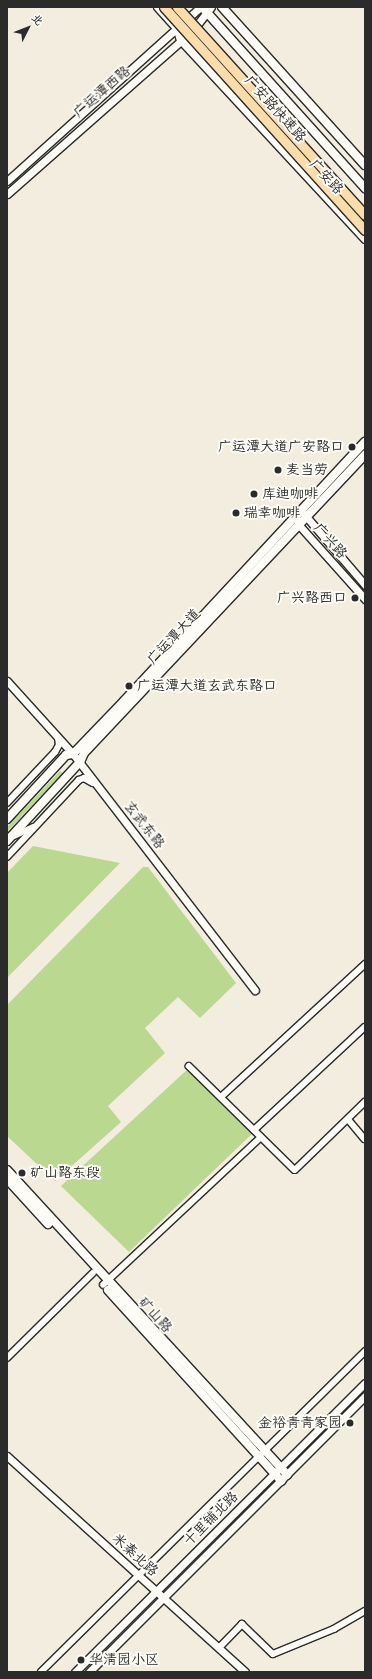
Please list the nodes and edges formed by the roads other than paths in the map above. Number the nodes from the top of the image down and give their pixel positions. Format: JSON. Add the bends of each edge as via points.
{"nodes":[{"id":1,"x":158,"y":7,"type":"edge"},
{"id":2,"x":164,"y":7,"type":"edge"},
{"id":3,"x":174,"y":7,"type":"edge"},
{"id":4,"x":178,"y":7,"type":"edge"},
{"id":5,"x":222,"y":7,"type":"edge"},
{"id":6,"x":205,"y":8,"type":"edge"},
{"id":7,"x":186,"y":20,"type":"junction"},
{"id":8,"x":177,"y":28,"type":"junction"},
{"id":9,"x":194,"y":29,"type":"junction"},
{"id":10,"x":181,"y":40,"type":"junction"},
{"id":11,"x":365,"y":165,"type":"edge"},
{"id":12,"x":7,"y":181,"type":"edge"},
{"id":13,"x":365,"y":188,"type":"edge"},
{"id":14,"x":7,"y":194,"type":"edge"},
{"id":15,"x":365,"y":214,"type":"edge"},
{"id":16,"x":365,"y":230,"type":"edge"},
{"id":17,"x":365,"y":239,"type":"edge"},
{"id":18,"x":365,"y":442,"type":"edge"},
{"id":19,"x":365,"y":455,"type":"edge"},
{"id":20,"x":304,"y":513,"type":"junction"},
{"id":21,"x":297,"y":520,"type":"junction"},
{"id":22,"x":365,"y":585,"type":"edge"},
{"id":23,"x":365,"y":599,"type":"edge"},
{"id":24,"x":7,"y":681,"type":"edge"},
{"id":25,"x":55,"y":735,"type":"junction"},
{"id":26,"x":73,"y":754,"type":"junction"},
{"id":27,"x":80,"y":762,"type":"junction"},
{"id":28,"x":100,"y":788,"type":"junction"},
{"id":29,"x":7,"y":803,"type":"edge"},
{"id":30,"x":7,"y":819,"type":"edge"},
{"id":31,"x":37,"y":825,"type":"junction"},
{"id":32,"x":8,"y":840,"type":"edge"},
{"id":33,"x":7,"y":858,"type":"edge"},
{"id":34,"x":365,"y":964,"type":"edge"},
{"id":35,"x":255,"y":990,"type":"dead end"},
{"id":36,"x":365,"y":1027,"type":"edge"},
{"id":37,"x":189,"y":1066,"type":"dead end"},
{"id":38,"x":221,"y":1097,"type":"junction"},
{"id":39,"x":365,"y":1102,"type":"edge"},
{"id":40,"x":348,"y":1119,"type":"junction"},
{"id":41,"x":254,"y":1130,"type":"junction"},
{"id":42,"x":261,"y":1137,"type":"junction"},
{"id":43,"x":365,"y":1140,"type":"edge"},
{"id":44,"x":7,"y":1170,"type":"edge"},
{"id":45,"x":7,"y":1178,"type":"edge"},
{"id":46,"x":93,"y":1273,"type":"junction"},
{"id":47,"x":105,"y":1283,"type":"junction"},
{"id":48,"x":365,"y":1351,"type":"edge"},
{"id":49,"x":7,"y":1358,"type":"edge"},
{"id":50,"x":365,"y":1383,"type":"edge"},
{"id":51,"x":365,"y":1396,"type":"edge"},
{"id":52,"x":260,"y":1454,"type":"junction"},
{"id":53,"x":7,"y":1456,"type":"edge"},
{"id":54,"x":276,"y":1471,"type":"junction"},
{"id":55,"x":284,"y":1478,"type":"junction"},
{"id":56,"x":139,"y":1576,"type":"junction"},
{"id":57,"x":157,"y":1593,"type":"junction"},
{"id":58,"x":163,"y":1598,"type":"junction"},
{"id":59,"x":365,"y":1610,"type":"edge"},
{"id":60,"x":218,"y":1648,"type":"junction"},
{"id":61,"x":41,"y":1672,"type":"edge"},
{"id":62,"x":75,"y":1672,"type":"edge"},
{"id":63,"x":89,"y":1672,"type":"edge"},
{"id":64,"x":245,"y":1672,"type":"edge"}],
"edges":[{"from":1,"to":8,"type":"main road","name":"广安路"},
{"from":2,"to":16,"type":"highway","name":"广安路快速路","bridge":true},
{"from":3,"to":7,"type":"main road"},
{"from":4,"to":15,"type":"highway","name":"广安路快速路","bridge":true},
{"from":5,"to":11,"type":"main road"},
{"from":6,"to":7,"type":"street","name":"广运潭西路"},
{"from":6,"to":9,"type":"street","name":"广运潭西路"},
{"from":6,"to":13,"type":"main road"},
{"from":7,"to":8,"type":"street","name":"广运潭西路"},
{"from":7,"to":9,"type":"main road"},
{"from":8,"to":10,"type":"main road","name":"广安路"},
{"from":8,"to":12,"type":"street","name":"广运潭西路"},
{"from":9,"to":10,"type":"street","name":"广运潭西路"},
{"from":9,"to":15,"type":"main road"},
{"from":10,"to":14,"type":"street","name":"广运潭西路"},
{"from":10,"to":17,"type":"main road","name":"广安路"},
{"from":18,"to":20,"type":"main road","name":"广运潭大道"},
{"from":19,"to":20,"type":"main road","name":"广运潭大道"},
{"from":20,"to":21,"type":"main road","name":"广运潭大道"},
{"from":20,"to":22,"type":"street","name":"广兴路"},
{"from":21,"to":23,"type":"street","name":"广兴路"},
{"from":21,"to":26,"type":"main road","name":"广运潭大道"},
{"from":21,"to":27,"type":"main road","name":"广运潭大道","via":[[84,753]]},
{"from":24,"to":25,"type":"street","name":"玄武东路"},
{"from":25,"to":26,"type":"street","name":"玄武东路"},
{"from":25,"to":29,"type":"street","via":[[59,741],[58,748]]},
{"from":26,"to":27,"type":"street","name":"玄武东路"},
{"from":26,"to":30,"type":"main road","name":"广运潭大道","via":[[66,755]]},
{"from":27,"to":28,"type":"street","name":"玄武东路"},
{"from":27,"to":32,"type":"main road","name":"广运潭大道"},
{"from":28,"to":31,"type":"street","via":[[89,780],[81,779]]},
{"from":28,"to":35,"type":"street","name":"玄武东路"},
{"from":31,"to":32,"type":"street"},
{"from":31,"to":33,"type":"street"},
{"from":34,"to":38,"type":"street"},
{"from":36,"to":41,"type":"street"},
{"from":37,"to":38,"type":"street"},
{"from":38,"to":41,"type":"street"},
{"from":39,"to":40,"type":"street"},
{"from":40,"to":42,"type":"street","via":[[295,1170]]},
{"from":40,"to":43,"type":"street"},
{"from":41,"to":42,"type":"street"},
{"from":42,"to":47,"type":"street"},
{"from":44,"to":47,"type":"main road","name":"矿山路"},
{"from":45,"to":46,"type":"main road","name":"矿山路"},
{"from":46,"to":47,"type":"main road","name":"矿山路"},
{"from":46,"to":49,"type":"street"},
{"from":47,"to":52,"type":"main road","name":"矿山路"},
{"from":48,"to":52,"type":"street"},
{"from":50,"to":54,"type":"street","name":"十里铺北路"},
{"from":51,"to":55,"type":"street","name":"十里铺北路"},
{"from":52,"to":54,"type":"main road","name":"矿山路"},
{"from":52,"to":56,"type":"street"},
{"from":53,"to":56,"type":"street","name":"米秦北路"},
{"from":54,"to":55,"type":"main road","name":"矿山路"},
{"from":54,"to":57,"type":"street","name":"十里铺北路"},
{"from":55,"to":58,"type":"street","name":"十里铺北路"},
{"from":56,"to":57,"type":"street","name":"米秦北路"},
{"from":56,"to":61,"type":"street"},
{"from":57,"to":58,"type":"street","name":"米秦北路"},
{"from":57,"to":62,"type":"street","name":"十里铺北路"},
{"from":58,"to":60,"type":"street","name":"米秦北路"},
{"from":58,"to":63,"type":"street","name":"十里铺北路"},
{"from":59,"to":60,"type":"street","via":[[334,1629],[273,1654],[242,1624]]},
{"from":60,"to":64,"type":"street","name":"米秦北路"}]}
